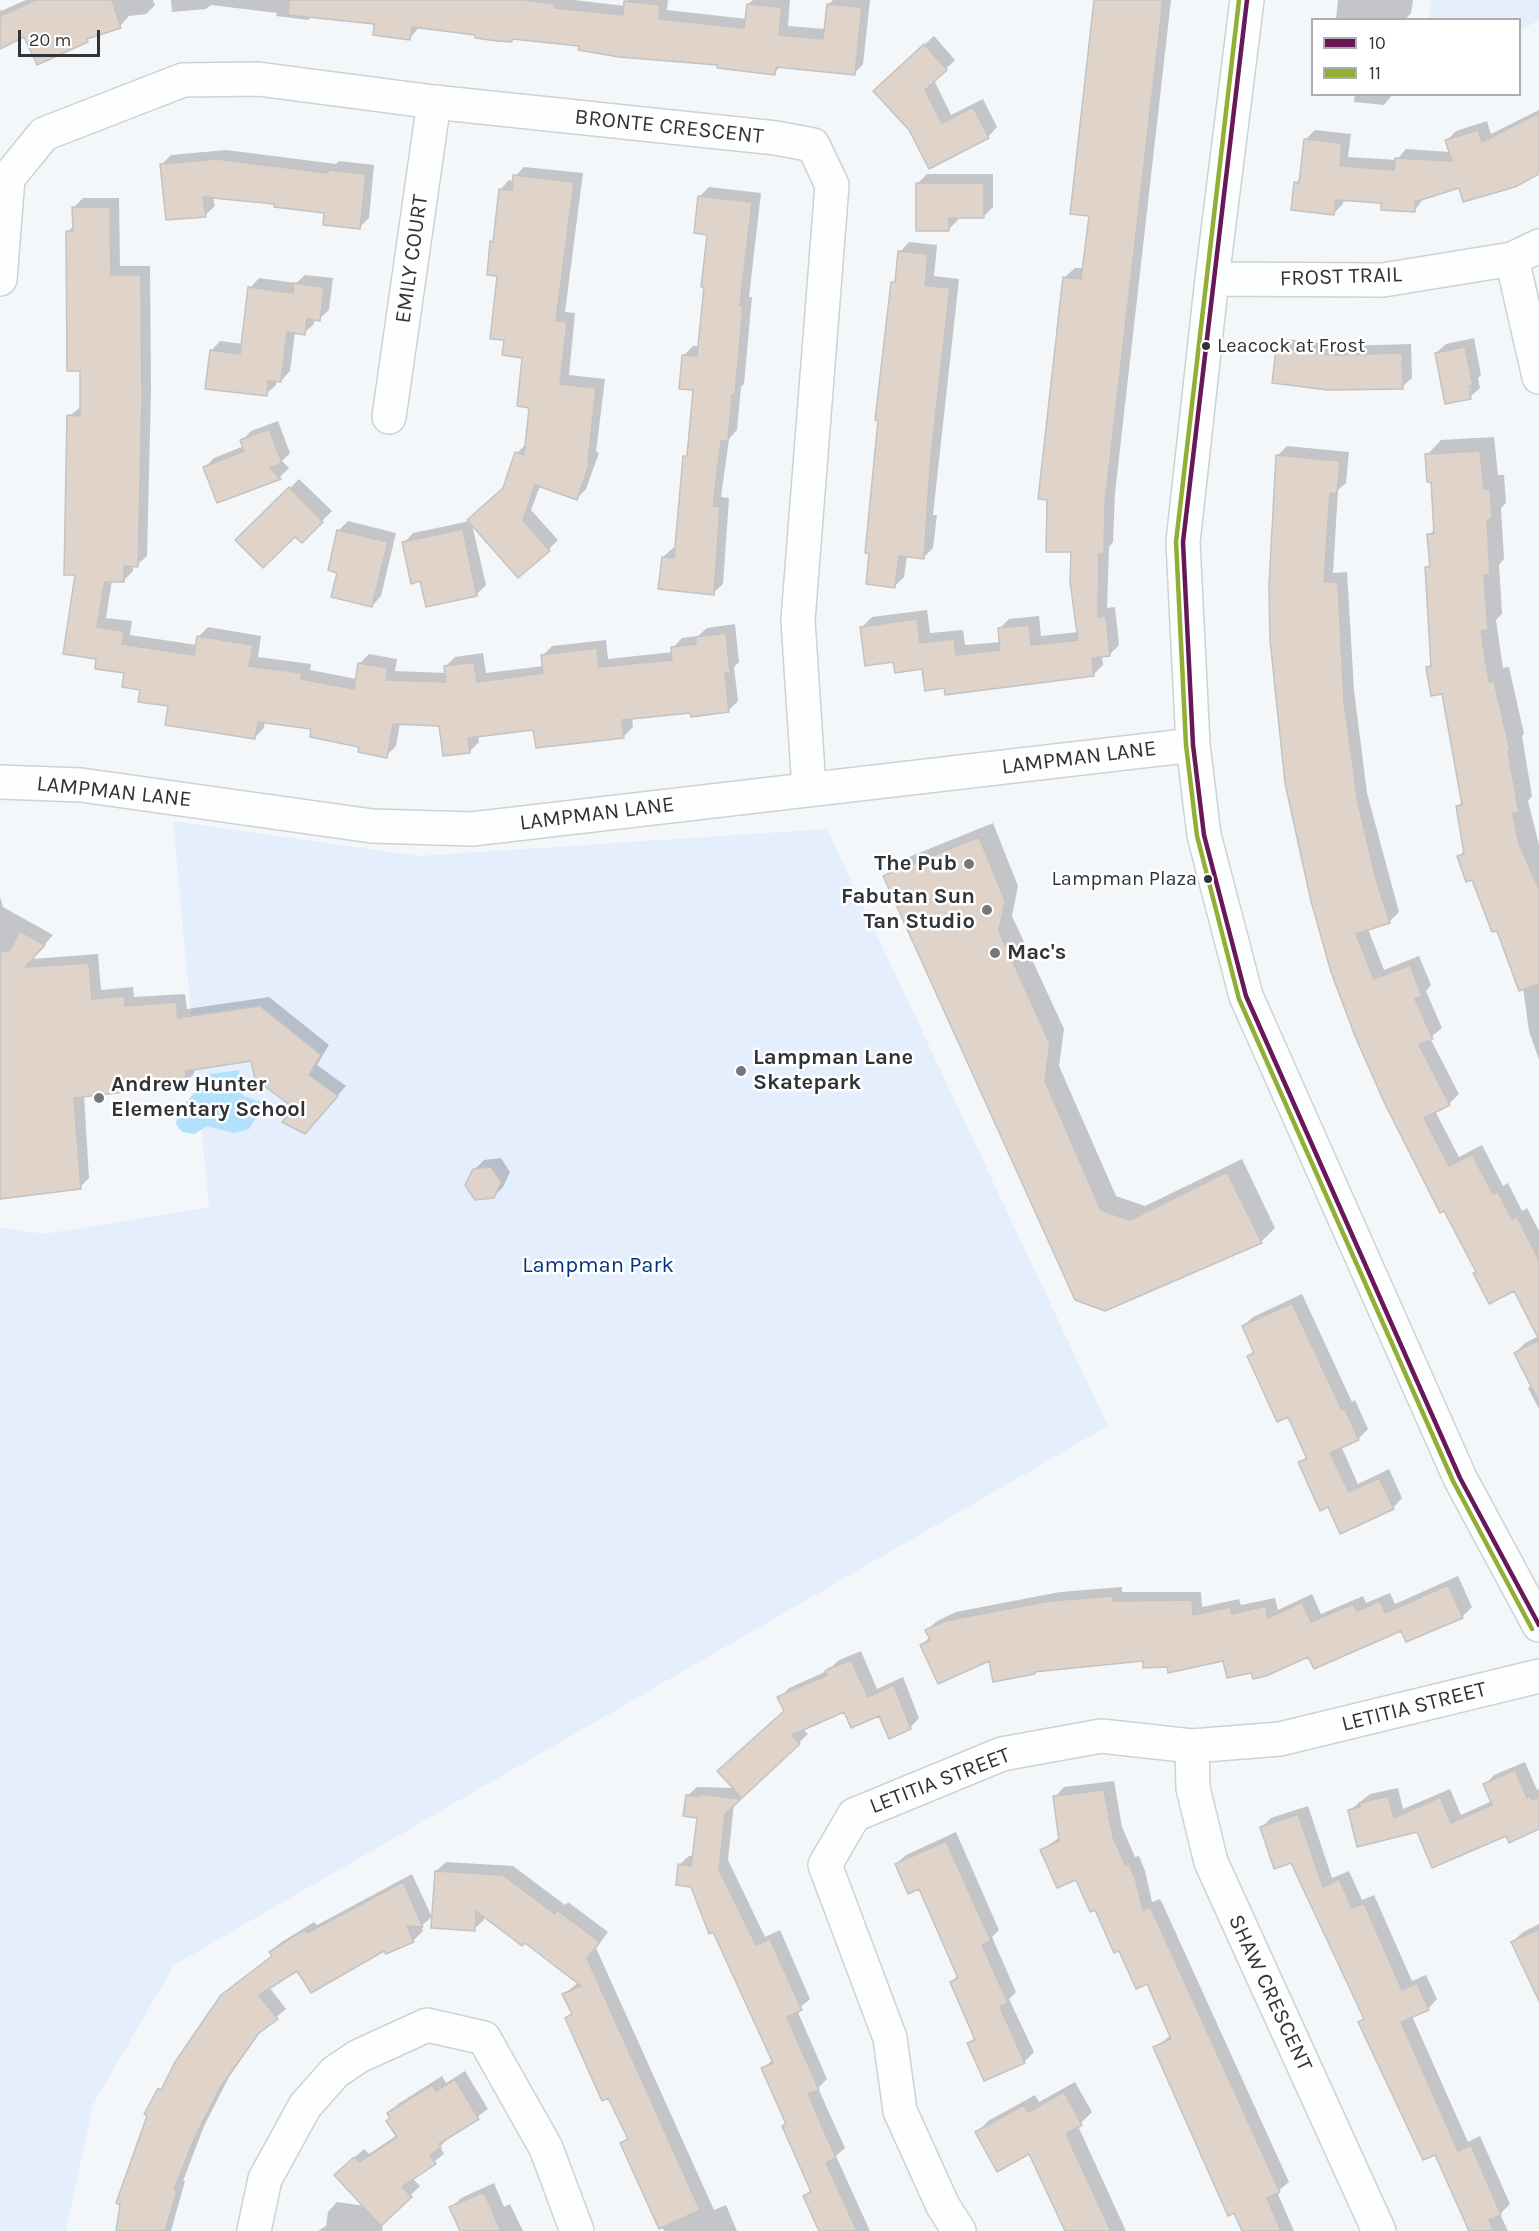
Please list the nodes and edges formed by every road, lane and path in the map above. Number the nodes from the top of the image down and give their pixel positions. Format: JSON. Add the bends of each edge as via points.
{"nodes":[{"id":1,"x":1247,"y":0,"type":"edge"},
{"id":2,"x":434,"y":102,"type":"junction"},
{"id":3,"x":1526,"y":252,"type":"edge"},
{"id":4,"x":0,"y":279,"type":"edge"},
{"id":5,"x":1212,"y":279,"type":"junction"},
{"id":6,"x":1539,"y":377,"type":"edge"},
{"id":7,"x":389,"y":417,"type":"dead end"},
{"id":8,"x":1193,"y":745,"type":"junction"},
{"id":9,"x":0,"y":782,"type":"edge"},
{"id":10,"x":809,"y":789,"type":"junction"},
{"id":11,"x":1539,"y":1625,"type":"edge"},
{"id":12,"x":1539,"y":1676,"type":"edge"},
{"id":13,"x":1192,"y":1746,"type":"junction"},
{"id":14,"x":254,"y":2231,"type":"edge"},
{"id":15,"x":577,"y":2231,"type":"edge"},
{"id":16,"x":958,"y":2231,"type":"edge"},
{"id":17,"x":1379,"y":2231,"type":"edge"}],
"edges":[{"from":1,"to":5,"type":"street"},
{"from":2,"to":4,"type":"street","name":"BRONTE CRESCENT","via":[[258,79],[183,80],[44,134],[8,178]]},
{"from":2,"to":7,"type":"street","name":"EMILY COURT"},
{"from":2,"to":10,"type":"street","name":"BRONTE CRESCENT","via":[[813,145],[832,185],[798,620]]},
{"from":3,"to":5,"type":"street","name":"FROST TRAIL","via":[[1383,280]]},
{"from":3,"to":6,"type":"street"},
{"from":5,"to":8,"type":"street","via":[[1183,542]]},
{"from":8,"to":10,"type":"street","name":"LAMPMAN LANE"},
{"from":8,"to":11,"type":"street","via":[[1204,835],[1246,996],[1460,1478]]},
{"from":9,"to":10,"type":"street","name":"LAMPMAN LANE","via":[[81,785],[372,826],[472,829]]},
{"from":12,"to":13,"type":"street","name":"LETITIA STREET","via":[[1280,1739]]},
{"from":13,"to":16,"type":"street","name":"LETITIA STREET","via":[[1101,1736],[1002,1754],[854,1815],[825,1865],[890,2038],[900,2111]]},
{"from":13,"to":17,"type":"street","name":"SHAW CRESCENT","via":[[1193,1788],[1211,1862]]},
{"from":14,"to":15,"type":"street","via":[[265,2179],[305,2106],[335,2072],[359,2056],[427,2025],[484,2038],[546,2148]]}]}
